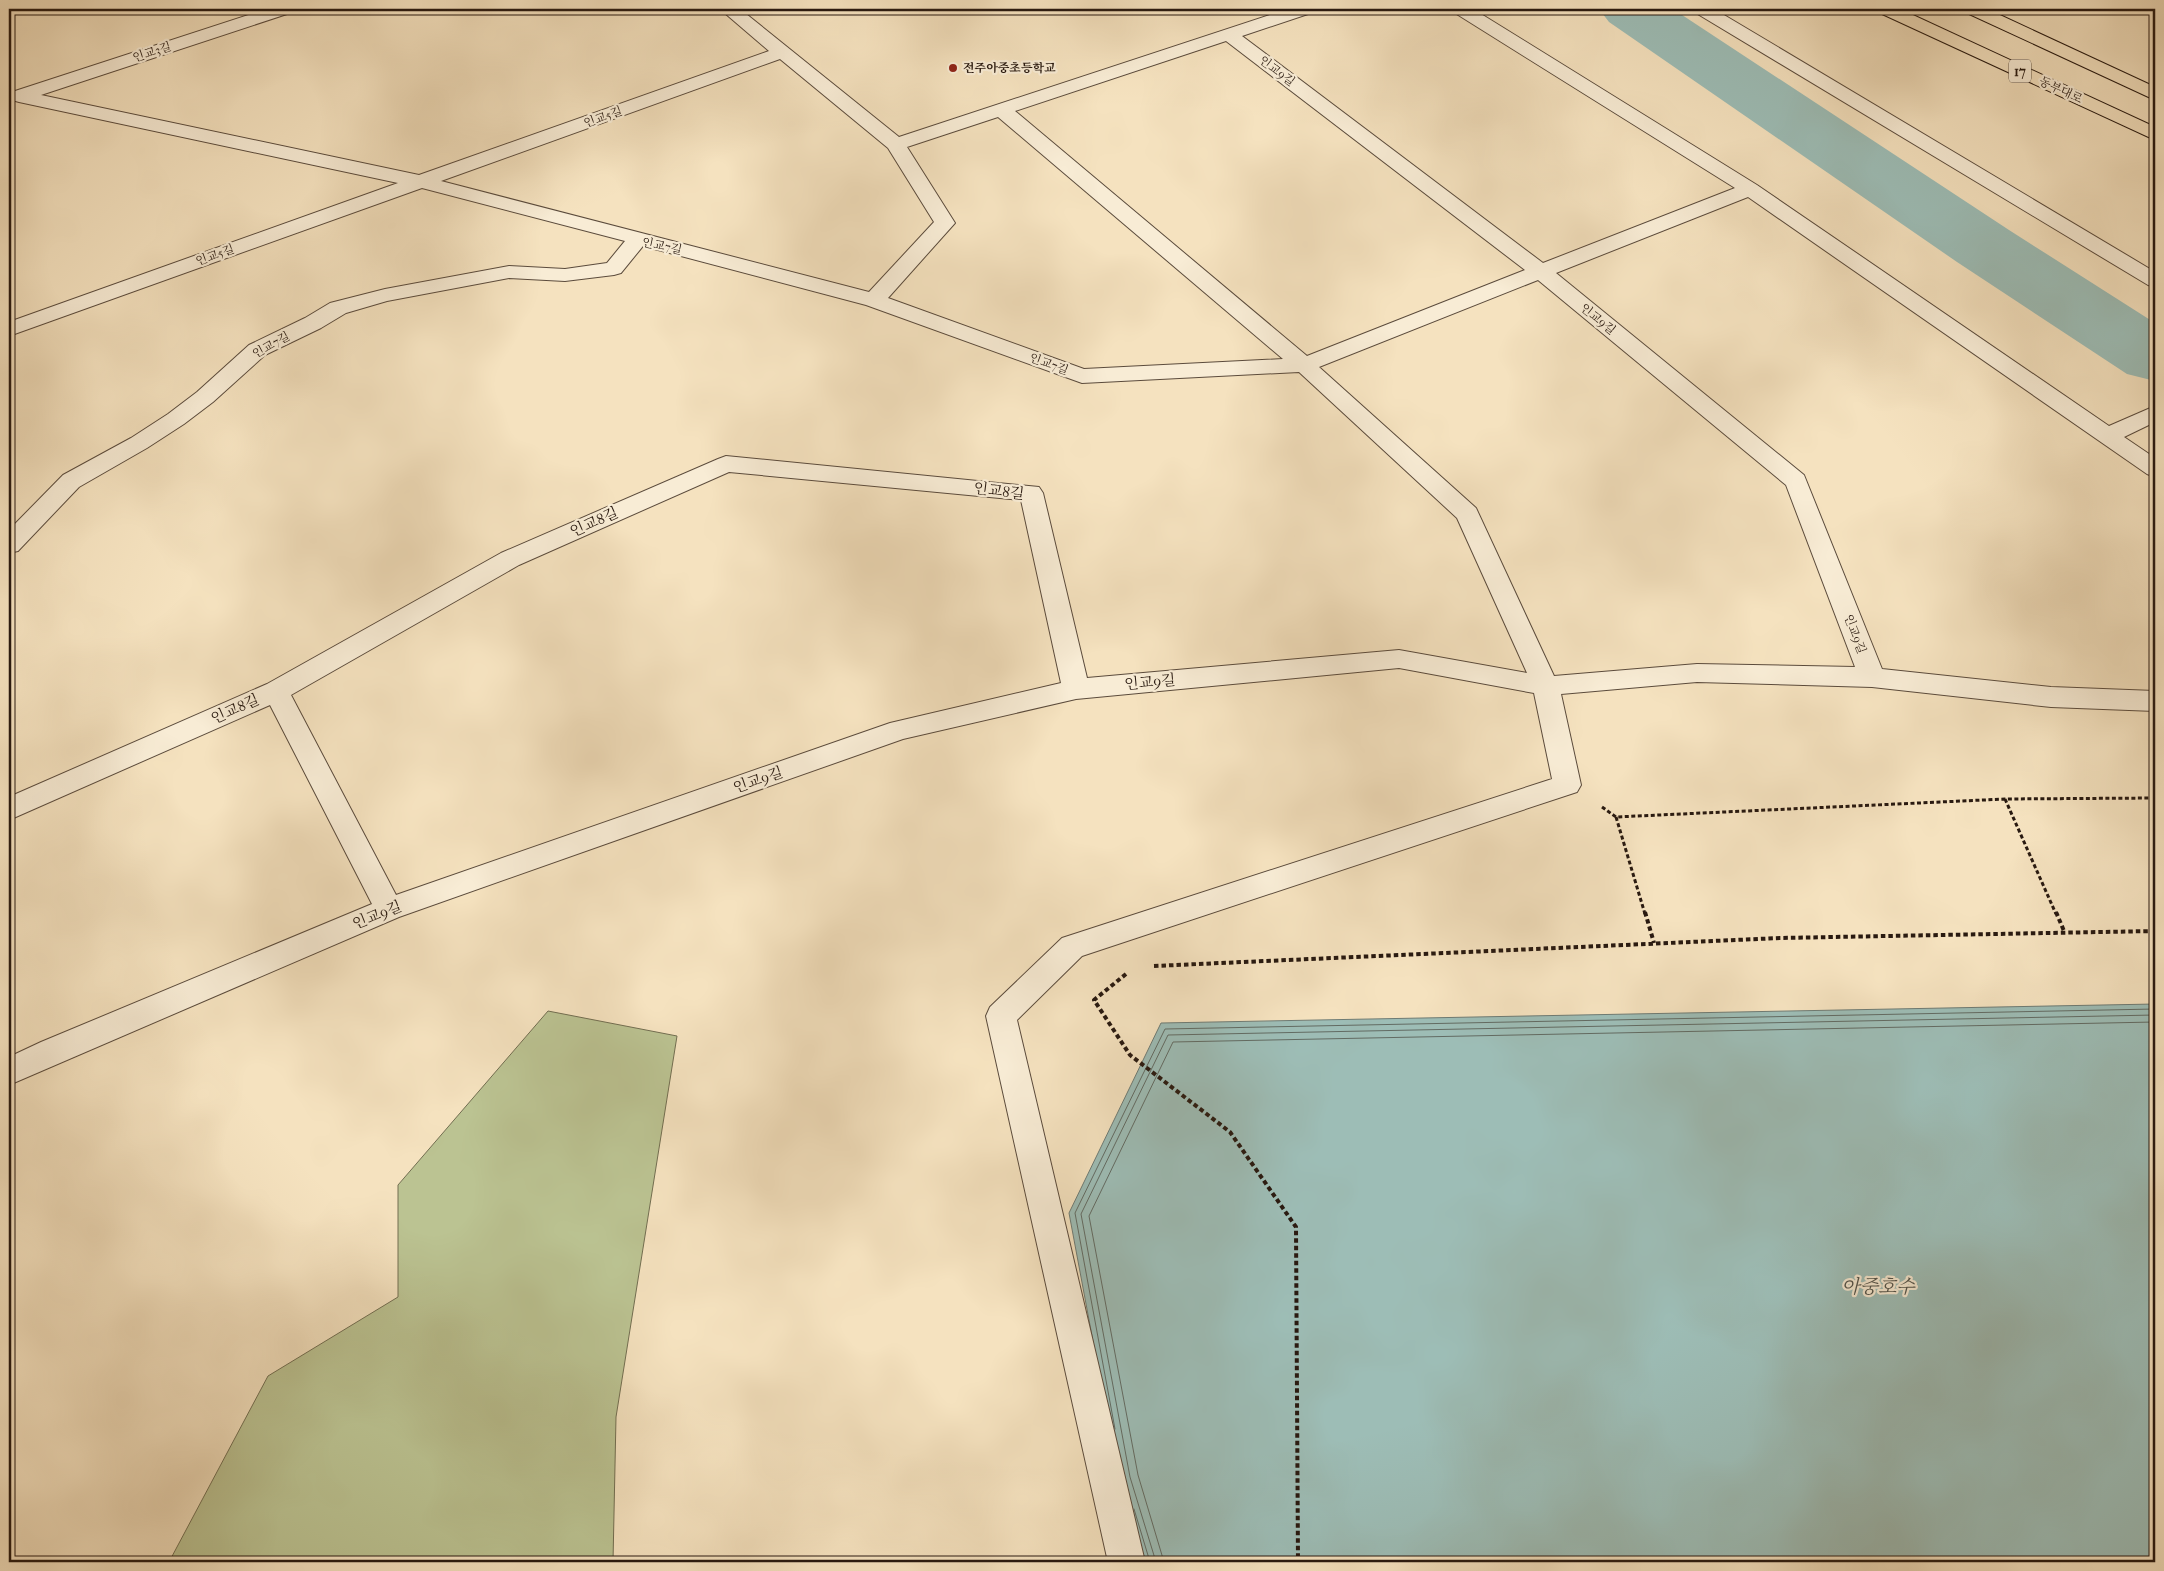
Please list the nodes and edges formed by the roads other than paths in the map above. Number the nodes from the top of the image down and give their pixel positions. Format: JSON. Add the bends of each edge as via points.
{"nodes":[{"id":1,"x":284,"y":9,"type":"edge"},
{"id":2,"x":729,"y":9,"type":"edge"},
{"id":3,"x":1305,"y":9,"type":"edge"},
{"id":4,"x":1461,"y":9,"type":"edge"},
{"id":5,"x":1702,"y":9,"type":"edge"},
{"id":6,"x":1886,"y":9,"type":"edge"},
{"id":7,"x":1973,"y":9,"type":"edge"},
{"id":8,"x":1229,"y":35,"type":"junction"},
{"id":9,"x":784,"y":52,"type":"junction"},
{"id":10,"x":2155,"y":94,"type":"edge"},
{"id":11,"x":14,"y":98,"type":"edge"},
{"id":12,"x":1002,"y":110,"type":"junction"},
{"id":13,"x":2155,"y":134,"type":"edge"},
{"id":14,"x":896,"y":144,"type":"junction"},
{"id":15,"x":422,"y":182,"type":"junction"},
{"id":16,"x":1750,"y":189,"type":"junction"},
{"id":17,"x":639,"y":238,"type":"junction"},
{"id":18,"x":1540,"y":271,"type":"junction"},
{"id":19,"x":2155,"y":281,"type":"edge"},
{"id":20,"x":874,"y":300,"type":"junction"},
{"id":21,"x":9,"y":329,"type":"edge"},
{"id":22,"x":1304,"y":365,"type":"junction"},
{"id":23,"x":2155,"y":413,"type":"edge"},
{"id":24,"x":2107,"y":436,"type":"junction"},
{"id":25,"x":2155,"y":469,"type":"edge"},
{"id":26,"x":9,"y":545,"type":"edge"},
{"id":27,"x":1872,"y":677,"type":"junction"},
{"id":28,"x":1546,"y":686,"type":"junction"},
{"id":29,"x":1076,"y":689,"type":"junction"},
{"id":30,"x":276,"y":691,"type":"junction"},
{"id":31,"x":2155,"y":701,"type":"edge"},
{"id":32,"x":9,"y":809,"type":"edge"},
{"id":33,"x":389,"y":909,"type":"junction"},
{"id":34,"x":9,"y":1072,"type":"edge"},
{"id":35,"x":1126,"y":1562,"type":"edge"}],
"edges":[{"from":1,"to":11,"type":"street","name":"인교3길"},
{"from":2,"to":9,"type":"street"},
{"from":3,"to":8,"type":"street"},
{"from":4,"to":16,"type":"street"},
{"from":5,"to":19,"type":"street"},
{"from":6,"to":13,"type":"main road","name":"동부대로","number":"17"},
{"from":7,"to":10,"type":"main road","number":"17"},
{"from":8,"to":12,"type":"street"},
{"from":8,"to":18,"type":"street","name":"인교9길"},
{"from":9,"to":14,"type":"street"},
{"from":9,"to":15,"type":"street","name":"인교5길"},
{"from":11,"to":15,"type":"street","name":"인교3길"},
{"from":12,"to":14,"type":"street"},
{"from":12,"to":22,"type":"street"},
{"from":14,"to":20,"type":"street","via":[[945,223]]},
{"from":15,"to":17,"type":"street"},
{"from":15,"to":21,"type":"street","name":"인교5길"},
{"from":16,"to":18,"type":"street","name":"인교7길"},
{"from":16,"to":24,"type":"street"},
{"from":17,"to":20,"type":"street","name":"인교7길"},
{"from":17,"to":26,"type":"street","name":"인교7길","via":[[614,269],[565,275],[509,272],[404,291],[338,308],[257,350],[176,420],[71,480]]},
{"from":18,"to":22,"type":"street","name":"인교7길"},
{"from":18,"to":27,"type":"street","name":"인교9길","via":[[1796,481]]},
{"from":20,"to":22,"type":"street","name":"인교7길","via":[[1082,376]]},
{"from":22,"to":28,"type":"street","via":[[1467,514]]},
{"from":23,"to":24,"type":"street"},
{"from":24,"to":25,"type":"street"},
{"from":27,"to":28,"type":"street","name":"인교9길","via":[[1697,673]]},
{"from":27,"to":31,"type":"street","name":"인교9길","via":[[2051,696]]},
{"from":28,"to":29,"type":"street","name":"인교9길","via":[[1399,659]]},
{"from":28,"to":35,"type":"street","via":[[1567,785],[1072,947],[1001,1016]]},
{"from":29,"to":30,"type":"street","name":"인교8길","via":[[1031,493],[726,464],[510,559]]},
{"from":29,"to":33,"type":"street","name":"인교9길","via":[[898,730]]},
{"from":30,"to":32,"type":"street","name":"인교8길"},
{"from":30,"to":33,"type":"street"},
{"from":33,"to":34,"type":"street","name":"인교9길"}]}
